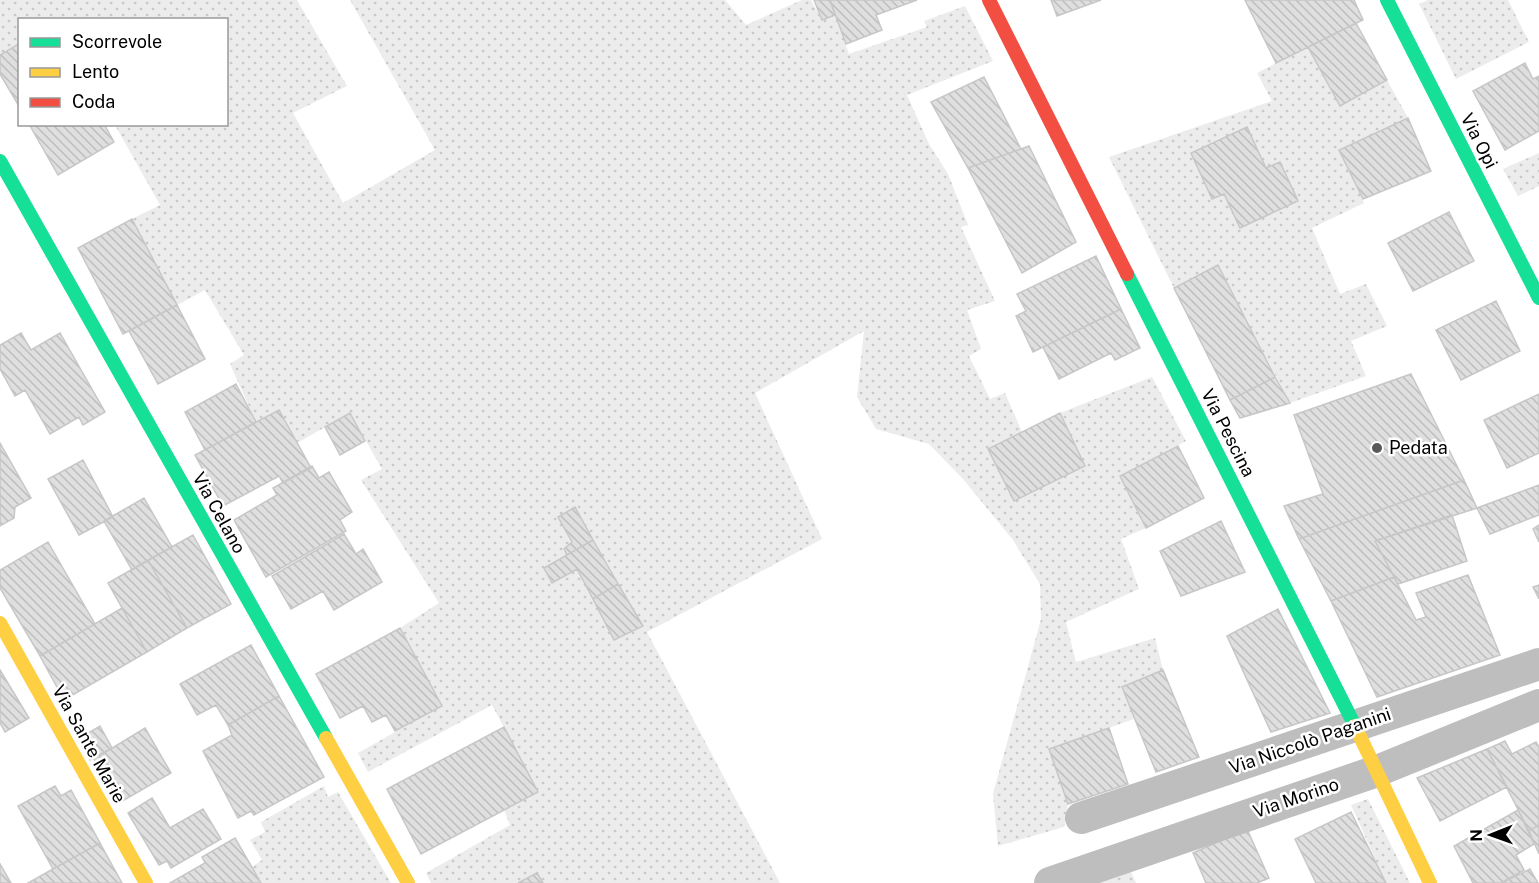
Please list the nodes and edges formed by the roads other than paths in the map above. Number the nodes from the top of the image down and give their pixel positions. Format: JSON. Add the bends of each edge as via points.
{"nodes":[{"id":1,"x":989,"y":0,"type":"edge"},
{"id":2,"x":1387,"y":0,"type":"edge"},
{"id":3,"x":0,"y":161,"type":"edge"},
{"id":4,"x":1539,"y":298,"type":"edge"},
{"id":5,"x":0,"y":623,"type":"edge"},
{"id":6,"x":1539,"y":664,"type":"edge"},
{"id":7,"x":1539,"y":705,"type":"edge"},
{"id":8,"x":1355,"y":726,"type":"junction"},
{"id":9,"x":1377,"y":771,"type":"junction"},
{"id":10,"x":1081,"y":818,"type":"dead end"},
{"id":11,"x":146,"y":883,"type":"edge"},
{"id":12,"x":408,"y":883,"type":"edge"},
{"id":13,"x":1050,"y":883,"type":"edge"},
{"id":14,"x":1430,"y":883,"type":"edge"}],
"edges":[{"from":1,"to":8,"type":"street","name":"Via Pescina"},
{"from":2,"to":4,"type":"street","name":"Via Opi"},
{"from":3,"to":12,"type":"street","name":"Via Celano"},
{"from":5,"to":11,"type":"street","name":"Via Sante Marie"},
{"from":6,"to":8,"type":"street","name":"Via Niccolò Paganini"},
{"from":7,"to":9,"type":"street","name":"Via Morino"},
{"from":8,"to":9,"type":"street","name":"Via Pescina"},
{"from":8,"to":10,"type":"street","name":"Via Niccolò Paganini"},
{"from":9,"to":13,"type":"street","name":"Via Morino"},
{"from":9,"to":14,"type":"street","name":"Via Pescina"}]}
